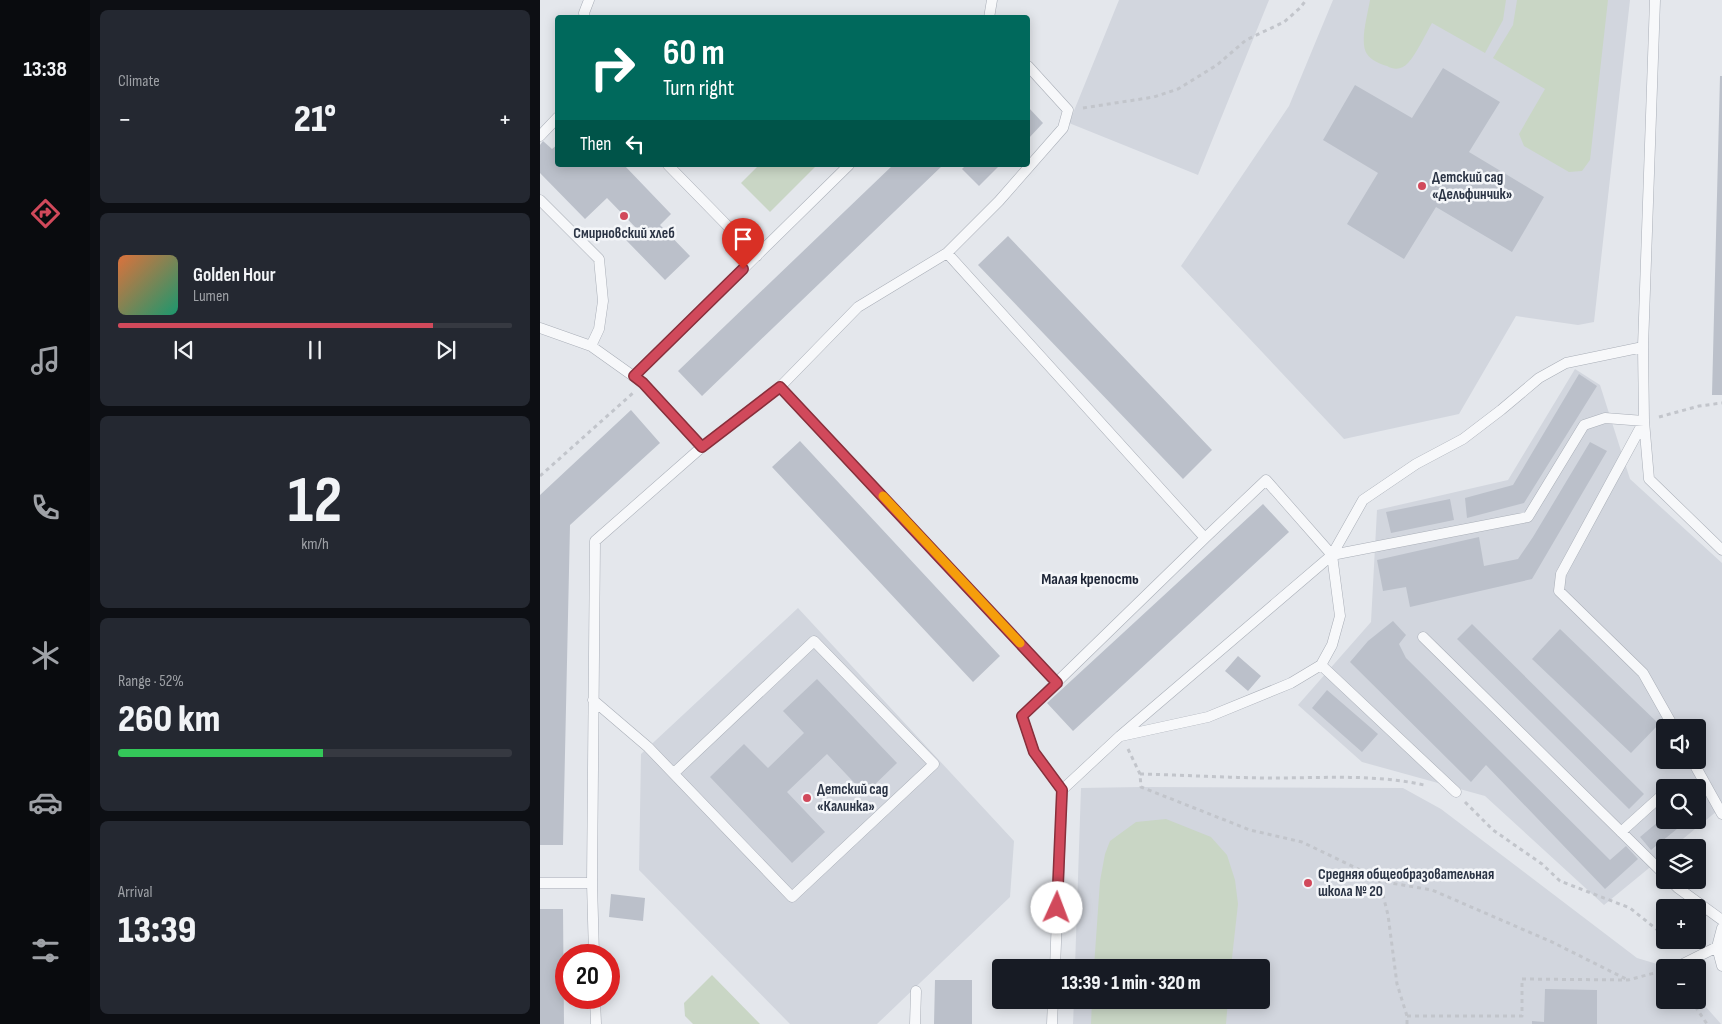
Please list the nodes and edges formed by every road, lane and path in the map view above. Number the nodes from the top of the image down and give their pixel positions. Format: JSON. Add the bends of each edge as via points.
{"nodes":[{"id":1,"x":589,"y":0,"type":"edge"},
{"id":2,"x":992,"y":0,"type":"edge"},
{"id":3,"x":1306,"y":0,"type":"edge"},
{"id":4,"x":1655,"y":0,"type":"edge"},
{"id":5,"x":584,"y":15,"type":"edge"},
{"id":6,"x":990,"y":15,"type":"edge"},
{"id":7,"x":1030,"y":68,"type":"edge"},
{"id":8,"x":1068,"y":110,"type":"junction"},
{"id":9,"x":555,"y":120,"type":"edge"},
{"id":10,"x":540,"y":136,"type":"edge"},
{"id":11,"x":1030,"y":166,"type":"edge"},
{"id":12,"x":670,"y":167,"type":"edge"},
{"id":13,"x":847,"y":167,"type":"edge"},
{"id":14,"x":1029,"y":167,"type":"edge"},
{"id":15,"x":540,"y":200,"type":"edge"},
{"id":16,"x":947,"y":253,"type":"junction"},
{"id":17,"x":757,"y":256,"type":"junction"},
{"id":18,"x":540,"y":328,"type":"edge"},
{"id":19,"x":591,"y":346,"type":"junction"},
{"id":20,"x":1643,"y":347,"type":"junction"},
{"id":21,"x":634,"y":376,"type":"junction"},
{"id":22,"x":643,"y":383,"type":"junction"},
{"id":23,"x":780,"y":387,"type":"junction"},
{"id":24,"x":1722,"y":403,"type":"edge"},
{"id":25,"x":1644,"y":421,"type":"junction"},
{"id":26,"x":702,"y":447,"type":"junction"},
{"id":27,"x":540,"y":476,"type":"edge"},
{"id":28,"x":1205,"y":538,"type":"junction"},
{"id":29,"x":1722,"y":550,"type":"edge"},
{"id":30,"x":1332,"y":556,"type":"junction"},
{"id":31,"x":1424,"y":637,"type":"dead end"},
{"id":32,"x":1321,"y":665,"type":"junction"},
{"id":33,"x":1057,"y":683,"type":"junction"},
{"id":34,"x":593,"y":700,"type":"junction"},
{"id":35,"x":1669,"y":719,"type":"edge"},
{"id":36,"x":1120,"y":736,"type":"junction"},
{"id":37,"x":1697,"y":769,"type":"edge"},
{"id":38,"x":674,"y":773,"type":"junction"},
{"id":39,"x":1140,"y":774,"type":"junction"},
{"id":40,"x":1429,"y":786,"type":"dead end"},
{"id":41,"x":1062,"y":790,"type":"junction"},
{"id":42,"x":1456,"y":792,"type":"joint"},
{"id":43,"x":1656,"y":800,"type":"edge"},
{"id":44,"x":1722,"y":814,"type":"edge"},
{"id":45,"x":1621,"y":832,"type":"junction"},
{"id":46,"x":1656,"y":866,"type":"edge"},
{"id":47,"x":1379,"y":879,"type":"junction"},
{"id":48,"x":540,"y":883,"type":"edge"},
{"id":49,"x":592,"y":883,"type":"junction"},
{"id":50,"x":1679,"y":889,"type":"edge"},
{"id":51,"x":1722,"y":920,"type":"edge"},
{"id":52,"x":1722,"y":928,"type":"edge"},
{"id":53,"x":1656,"y":929,"type":"edge"},
{"id":54,"x":594,"y":944,"type":"edge"},
{"id":55,"x":1717,"y":947,"type":"junction"},
{"id":56,"x":1055,"y":959,"type":"edge"},
{"id":57,"x":1693,"y":959,"type":"edge"},
{"id":58,"x":1722,"y":966,"type":"edge"},
{"id":59,"x":1656,"y":973,"type":"edge"},
{"id":60,"x":1628,"y":980,"type":"junction"},
{"id":61,"x":916,"y":991,"type":"dead end"},
{"id":62,"x":595,"y":1009,"type":"edge"},
{"id":63,"x":1053,"y":1009,"type":"edge"},
{"id":64,"x":1697,"y":1009,"type":"edge"},
{"id":65,"x":1407,"y":1016,"type":"junction"},
{"id":66,"x":596,"y":1024,"type":"edge"},
{"id":67,"x":915,"y":1024,"type":"edge"},
{"id":68,"x":1052,"y":1024,"type":"edge"},
{"id":69,"x":1406,"y":1024,"type":"edge"},
{"id":70,"x":1707,"y":1024,"type":"edge"}],
"edges":[{"from":1,"to":5,"type":"lane"},
{"from":2,"to":6,"type":"lane"},
{"from":3,"to":8,"type":"path","via":[[1284,22],[1246,40],[1217,65],[1178,89],[1154,97]]},
{"from":4,"to":20,"type":"lane"},
{"from":7,"to":8,"type":"lane"},
{"from":8,"to":11,"type":"lane","via":[[1063,128]]},
{"from":9,"to":10,"type":"lane"},
{"from":12,"to":17,"type":"lane"},
{"from":13,"to":17,"type":"lane"},
{"from":14,"to":16,"type":"lane"},
{"from":15,"to":19,"type":"lane","via":[[599,259],[603,301],[599,329]]},
{"from":16,"to":23,"type":"lane","via":[[858,307]]},
{"from":16,"to":28,"type":"lane"},
{"from":17,"to":21,"type":"lane"},
{"from":18,"to":19,"type":"lane"},
{"from":19,"to":21,"type":"lane"},
{"from":20,"to":25,"type":"lane"},
{"from":20,"to":30,"type":"lane","via":[[1566,363],[1539,378],[1463,440],[1416,464],[1363,500]]},
{"from":21,"to":22,"type":"lane"},
{"from":22,"to":26,"type":"lane"},
{"from":22,"to":27,"type":"path"},
{"from":23,"to":26,"type":"lane"},
{"from":23,"to":33,"type":"lane"},
{"from":24,"to":25,"type":"path"},
{"from":25,"to":29,"type":"lane","via":[[1649,479]]},
{"from":25,"to":30,"type":"lane","via":[[1605,418],[1584,425],[1528,517]]},
{"from":25,"to":35,"type":"lane","via":[[1561,574],[1559,591],[1643,673]]},
{"from":26,"to":34,"type":"lane","via":[[595,541]]},
{"from":28,"to":30,"type":"lane","via":[[1266,480]]},
{"from":28,"to":33,"type":"lane"},
{"from":30,"to":32,"type":"lane","via":[[1340,616],[1332,645]]},
{"from":30,"to":36,"type":"lane"},
{"from":31,"to":45,"type":"lane"},
{"from":32,"to":36,"type":"lane","via":[[1291,683],[1208,716]]},
{"from":32,"to":42,"type":"lane"},
{"from":33,"to":41,"type":"lane","via":[[1022,716],[1034,752]]},
{"from":34,"to":38,"type":"lane"},
{"from":34,"to":49,"type":"lane"},
{"from":36,"to":39,"type":"path"},
{"from":36,"to":41,"type":"lane"},
{"from":37,"to":44,"type":"lane"},
{"from":38,"to":38,"type":"lane","via":[[792,897],[934,764],[814,642]]},
{"from":39,"to":40,"type":"path","via":[[1377,778]]},
{"from":39,"to":47,"type":"path","via":[[1140,787],[1250,830],[1302,842]]},
{"from":41,"to":56,"type":"lane"},
{"from":42,"to":53,"type":"path","via":[[1493,830],[1542,864],[1560,881],[1630,908]]},
{"from":43,"to":45,"type":"lane"},
{"from":45,"to":46,"type":"lane"},
{"from":47,"to":60,"type":"path","via":[[1432,890],[1552,942]]},
{"from":47,"to":65,"type":"path","via":[[1388,915],[1397,984]]},
{"from":48,"to":49,"type":"lane"},
{"from":49,"to":54,"type":"lane"},
{"from":50,"to":51,"type":"lane"},
{"from":52,"to":55,"type":"lane"},
{"from":55,"to":57,"type":"lane"},
{"from":55,"to":58,"type":"lane"},
{"from":59,"to":60,"type":"path"},
{"from":60,"to":65,"type":"path","via":[[1522,979],[1522,1016]]},
{"from":61,"to":67,"type":"lane"},
{"from":62,"to":66,"type":"lane"},
{"from":63,"to":68,"type":"lane"},
{"from":64,"to":70,"type":"path"},
{"from":65,"to":69,"type":"path"}]}
